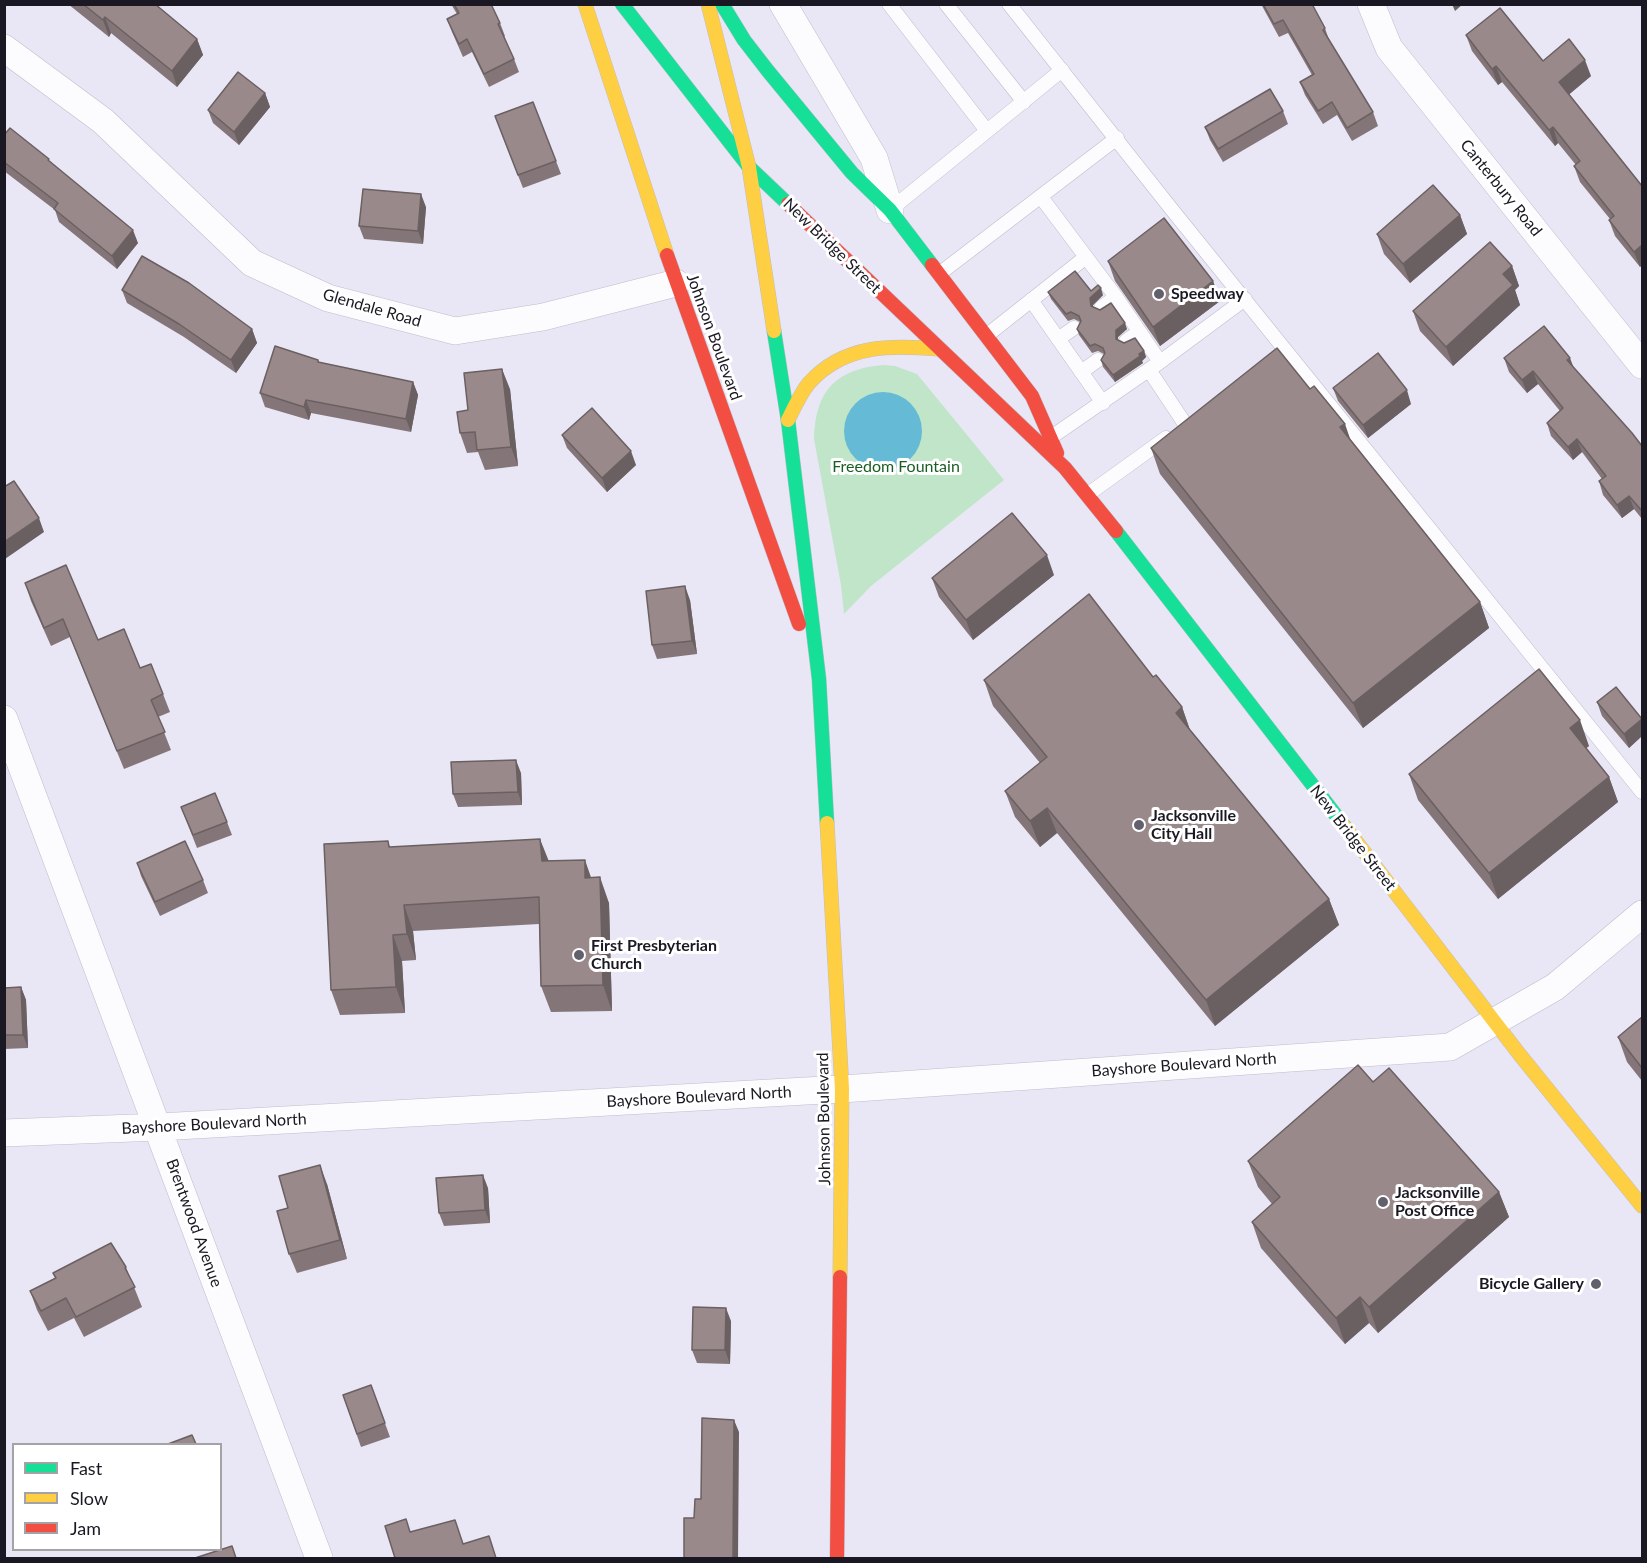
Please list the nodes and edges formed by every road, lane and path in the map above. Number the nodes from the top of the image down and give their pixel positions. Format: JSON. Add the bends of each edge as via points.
{"nodes":[{"id":1,"x":585,"y":4,"type":"edge"},
{"id":2,"x":622,"y":4,"type":"edge"},
{"id":3,"x":708,"y":4,"type":"edge"},
{"id":4,"x":722,"y":4,"type":"edge"},
{"id":5,"x":783,"y":4,"type":"edge"},
{"id":6,"x":889,"y":4,"type":"edge"},
{"id":7,"x":946,"y":4,"type":"edge"},
{"id":8,"x":1009,"y":4,"type":"edge"},
{"id":9,"x":1371,"y":4,"type":"edge"},
{"id":10,"x":4,"y":48,"type":"edge"},
{"id":11,"x":1062,"y":70,"type":"junction"},
{"id":12,"x":1024,"y":102,"type":"junction"},
{"id":13,"x":987,"y":131,"type":"junction"},
{"id":14,"x":1117,"y":138,"type":"junction"},
{"id":15,"x":749,"y":167,"type":"junction"},
{"id":16,"x":1041,"y":197,"type":"junction"},
{"id":17,"x":890,"y":210,"type":"junction"},
{"id":18,"x":1086,"y":257,"type":"junction"},
{"id":19,"x":939,"y":274,"type":"junction"},
{"id":20,"x":676,"y":283,"type":"junction"},
{"id":21,"x":1116,"y":297,"type":"junction"},
{"id":22,"x":1245,"y":299,"type":"junction"},
{"id":23,"x":1031,"y":300,"type":"junction"},
{"id":24,"x":1101,"y":308,"type":"edge"},
{"id":25,"x":1074,"y":328,"type":"dead end"},
{"id":26,"x":1139,"y":332,"type":"junction"},
{"id":27,"x":986,"y":336,"type":"junction"},
{"id":28,"x":1058,"y":339,"type":"junction"},
{"id":29,"x":1126,"y":341,"type":"edge"},
{"id":30,"x":939,"y":349,"type":"junction"},
{"id":31,"x":1098,"y":360,"type":"dead end"},
{"id":32,"x":1642,"y":365,"type":"edge"},
{"id":33,"x":1154,"y":366,"type":"junction"},
{"id":34,"x":1081,"y":372,"type":"junction"},
{"id":35,"x":1102,"y":403,"type":"junction"},
{"id":36,"x":788,"y":420,"type":"junction"},
{"id":37,"x":1050,"y":438,"type":"junction"},
{"id":38,"x":1065,"y":468,"type":"junction"},
{"id":39,"x":1087,"y":495,"type":"junction"},
{"id":40,"x":819,"y":679,"type":"junction"},
{"id":41,"x":4,"y":719,"type":"edge"},
{"id":42,"x":1642,"y":792,"type":"edge"},
{"id":43,"x":1642,"y":914,"type":"edge"},
{"id":44,"x":1495,"y":1022,"type":"junction"},
{"id":45,"x":842,"y":1089,"type":"junction"},
{"id":46,"x":159,"y":1127,"type":"junction"},
{"id":47,"x":4,"y":1133,"type":"edge"},
{"id":48,"x":1642,"y":1206,"type":"edge"},
{"id":49,"x":319,"y":1558,"type":"edge"},
{"id":50,"x":837,"y":1558,"type":"edge"}],
"edges":[{"from":1,"to":20,"type":"main road","name":"Johnson Boulevard"},
{"from":2,"to":15,"type":"main road","name":"New Bridge Street"},
{"from":3,"to":15,"type":"main road","name":"Johnson Boulevard"},
{"from":4,"to":17,"type":"main road","name":"New Bridge Street","via":[[768,71],[852,173]]},
{"from":5,"to":17,"type":"street","name":"New Bridge Street","via":[[874,158]]},
{"from":6,"to":13,"type":"lane"},
{"from":7,"to":12,"type":"lane"},
{"from":8,"to":11,"type":"lane"},
{"from":9,"to":32,"type":"street","name":"Canterbury Road","via":[[1389,48]]},
{"from":10,"to":20,"type":"street","name":"Glendale Road","via":[[103,121],[252,263],[328,298],[455,331],[543,317]]},
{"from":11,"to":12,"type":"lane"},
{"from":11,"to":14,"type":"lane"},
{"from":12,"to":13,"type":"lane"},
{"from":13,"to":17,"type":"lane"},
{"from":14,"to":16,"type":"lane"},
{"from":14,"to":22,"type":"lane","via":[[1169,215]]},
{"from":15,"to":30,"type":"main road","name":"New Bridge Street"},
{"from":15,"to":36,"type":"main road","name":"Johnson Boulevard"},
{"from":16,"to":18,"type":"lane"},
{"from":16,"to":19,"type":"lane"},
{"from":17,"to":19,"type":"main road","name":"New Bridge Street"},
{"from":18,"to":21,"type":"lane","via":[[1100,268]]},
{"from":18,"to":23,"type":"lane"},
{"from":19,"to":27,"type":"main road","name":"New Bridge Street"},
{"from":20,"to":40,"type":"main road","name":"Johnson Boulevard"},
{"from":21,"to":24,"type":"lane"},
{"from":21,"to":26,"type":"lane"},
{"from":22,"to":33,"type":"lane"},
{"from":22,"to":42,"type":"lane","via":[[1282,354]]},
{"from":23,"to":27,"type":"lane"},
{"from":23,"to":28,"type":"lane"},
{"from":25,"to":28,"type":"lane"},
{"from":26,"to":29,"type":"lane"},
{"from":26,"to":33,"type":"lane"},
{"from":27,"to":37,"type":"main road","name":"New Bridge Street","via":[[1032,396]]},
{"from":28,"to":34,"type":"lane"},
{"from":30,"to":36,"type":"main road","via":[[900,346],[850,353],[828,365],[807,385]]},
{"from":30,"to":38,"type":"main road","name":"New Bridge Street"},
{"from":31,"to":34,"type":"lane"},
{"from":33,"to":35,"type":"lane"},
{"from":33,"to":39,"type":"lane","via":[[1190,421]]},
{"from":34,"to":35,"type":"lane"},
{"from":35,"to":37,"type":"lane"},
{"from":36,"to":40,"type":"main road","name":"Johnson Boulevard"},
{"from":37,"to":38,"type":"main road","name":"New Bridge Street"},
{"from":38,"to":39,"type":"main road","name":"New Bridge Street"},
{"from":39,"to":44,"type":"main road","name":"New Bridge Street"},
{"from":40,"to":45,"type":"main road","name":"Johnson Boulevard"},
{"from":41,"to":46,"type":"street","name":"Brentwood Avenue"},
{"from":43,"to":44,"type":"street","name":"Bayshore Boulevard North","via":[[1555,987]]},
{"from":44,"to":45,"type":"street","name":"Bayshore Boulevard North","via":[[1450,1047]]},
{"from":44,"to":48,"type":"main road","name":"New Bridge Street"},
{"from":45,"to":46,"type":"street","name":"Bayshore Boulevard North"},
{"from":45,"to":50,"type":"main road","name":"Johnson Boulevard"},
{"from":46,"to":47,"type":"street","name":"Bayshore Boulevard North"},
{"from":46,"to":49,"type":"street","name":"Brentwood Avenue"}]}
